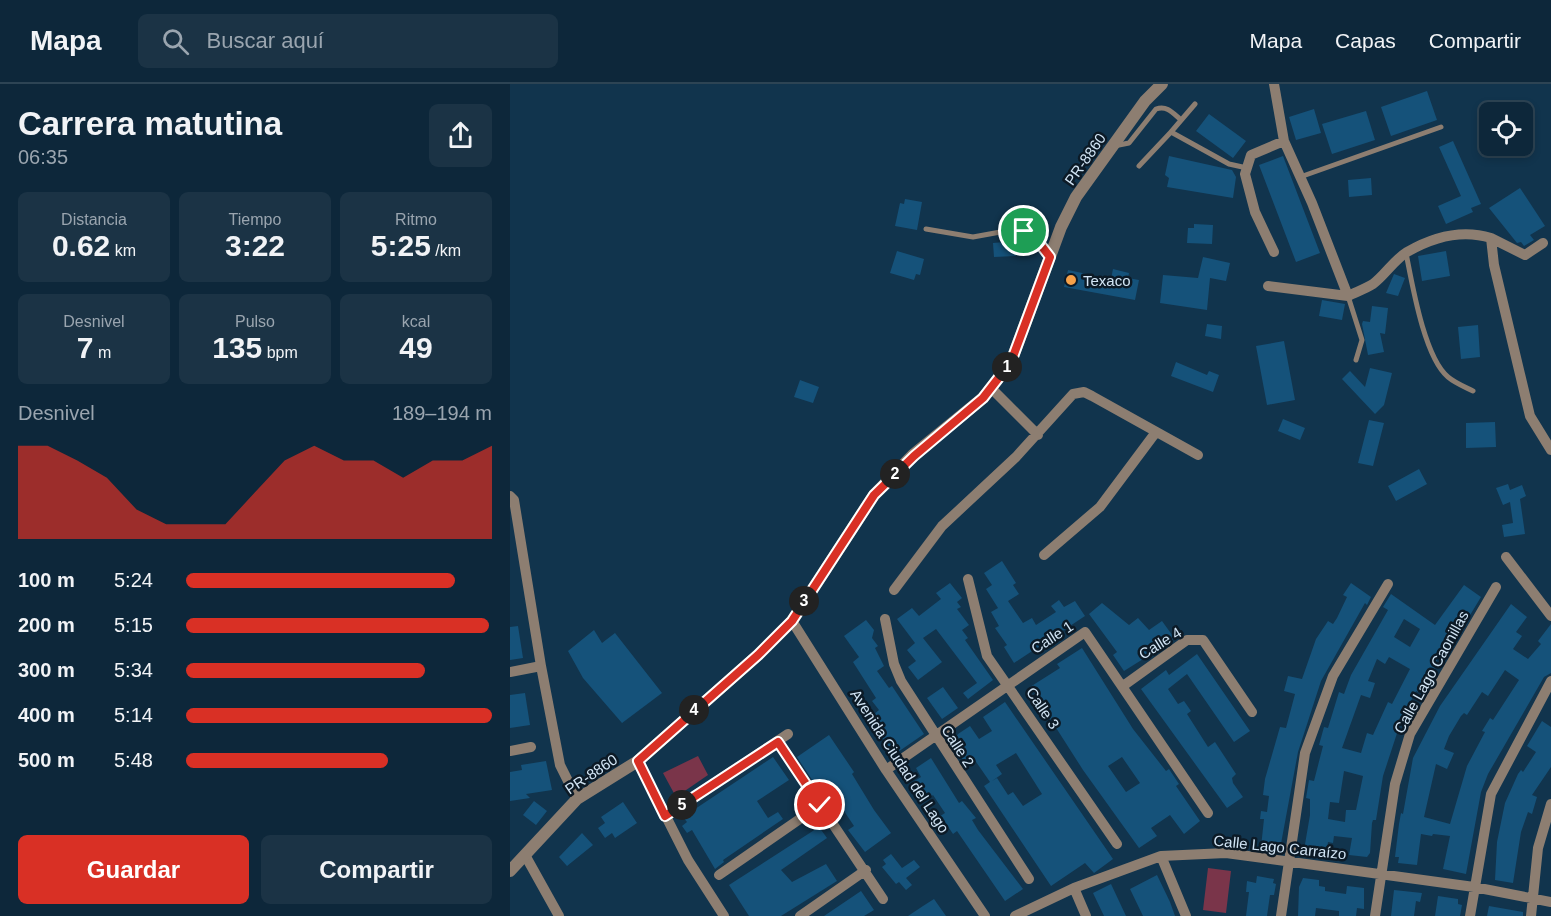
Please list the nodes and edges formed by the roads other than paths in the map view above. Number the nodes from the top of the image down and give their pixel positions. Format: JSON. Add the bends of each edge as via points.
{"nodes":[{"id":1,"x":1162,"y":84,"type":"edge"},
{"id":2,"x":1274,"y":84,"type":"edge"},
{"id":3,"x":1195,"y":104,"type":"dead end"},
{"id":4,"x":1181,"y":120,"type":"junction"},
{"id":5,"x":1441,"y":127,"type":"dead end"},
{"id":6,"x":1171,"y":132,"type":"junction"},
{"id":7,"x":1284,"y":141,"type":"junction"},
{"id":8,"x":1112,"y":147,"type":"junction"},
{"id":9,"x":1140,"y":166,"type":"dead end"},
{"id":10,"x":1247,"y":168,"type":"junction"},
{"id":11,"x":1300,"y":177,"type":"junction"},
{"id":12,"x":926,"y":229,"type":"dead end"},
{"id":13,"x":1491,"y":238,"type":"junction"},
{"id":14,"x":1543,"y":243,"type":"dead end"},
{"id":15,"x":1274,"y":252,"type":"dead end"},
{"id":16,"x":1406,"y":253,"type":"junction"},
{"id":17,"x":1050,"y":257,"type":"junction"},
{"id":18,"x":1268,"y":286,"type":"dead end"},
{"id":19,"x":1348,"y":296,"type":"junction"},
{"id":20,"x":1356,"y":360,"type":"dead end"},
{"id":21,"x":991,"y":388,"type":"junction"},
{"id":22,"x":1473,"y":391,"type":"dead end"},
{"id":23,"x":1156,"y":432,"type":"junction"},
{"id":24,"x":1038,"y":435,"type":"junction"},
{"id":25,"x":1551,"y":450,"type":"edge"},
{"id":26,"x":1198,"y":455,"type":"dead end"},
{"id":27,"x":510,"y":496,"type":"edge"},
{"id":28,"x":1044,"y":555,"type":"dead end"},
{"id":29,"x":1506,"y":557,"type":"dead end"},
{"id":30,"x":968,"y":579,"type":"dead end"},
{"id":31,"x":1389,"y":584,"type":"dead end"},
{"id":32,"x":1496,"y":587,"type":"dead end"},
{"id":33,"x":894,"y":590,"type":"dead end"},
{"id":34,"x":1551,"y":616,"type":"edge"},
{"id":35,"x":885,"y":619,"type":"dead end"},
{"id":36,"x":792,"y":621,"type":"junction"},
{"id":37,"x":541,"y":666,"type":"junction"},
{"id":38,"x":510,"y":672,"type":"edge"},
{"id":39,"x":1551,"y":681,"type":"edge"},
{"id":40,"x":1008,"y":684,"type":"junction"},
{"id":41,"x":1123,"y":686,"type":"junction"},
{"id":42,"x":1252,"y":712,"type":"dead end"},
{"id":43,"x":788,"y":734,"type":"dead end"},
{"id":44,"x":934,"y":736,"type":"junction"},
{"id":45,"x":778,"y":742,"type":"junction"},
{"id":46,"x":531,"y":747,"type":"dead end"},
{"id":47,"x":510,"y":751,"type":"edge"},
{"id":48,"x":638,"y":761,"type":"junction"},
{"id":49,"x":886,"y":770,"type":"junction"},
{"id":50,"x":577,"y":799,"type":"junction"},
{"id":51,"x":1551,"y":804,"type":"edge"},
{"id":52,"x":820,"y":805,"type":"junction"},
{"id":53,"x":1208,"y":813,"type":"dead end"},
{"id":54,"x":665,"y":816,"type":"junction"},
{"id":55,"x":1117,"y":844,"type":"dead end"},
{"id":56,"x":525,"y":855,"type":"junction"},
{"id":57,"x":1161,"y":856,"type":"junction"},
{"id":58,"x":1289,"y":861,"type":"junction"},
{"id":59,"x":866,"y":870,"type":"junction"},
{"id":60,"x":510,"y":871,"type":"edge"},
{"id":61,"x":1381,"y":874,"type":"junction"},
{"id":62,"x":719,"y":875,"type":"dead end"},
{"id":63,"x":1029,"y":879,"type":"dead end"},
{"id":64,"x":1474,"y":887,"type":"junction"},
{"id":65,"x":1074,"y":888,"type":"junction"},
{"id":66,"x":1533,"y":898,"type":"junction"},
{"id":67,"x":883,"y":899,"type":"dead end"},
{"id":68,"x":1551,"y":902,"type":"edge"},
{"id":69,"x":559,"y":916,"type":"edge"},
{"id":70,"x":724,"y":916,"type":"edge"},
{"id":71,"x":800,"y":916,"type":"edge"},
{"id":72,"x":985,"y":916,"type":"edge"},
{"id":73,"x":1015,"y":916,"type":"edge"},
{"id":74,"x":1086,"y":916,"type":"edge"},
{"id":75,"x":1186,"y":916,"type":"edge"},
{"id":76,"x":1281,"y":916,"type":"edge"},
{"id":77,"x":1375,"y":916,"type":"edge"},
{"id":78,"x":1470,"y":916,"type":"edge"},
{"id":79,"x":1531,"y":916,"type":"edge"}],
"edges":[{"from":1,"to":8,"type":"street","name":"PR-8860","number":"PR-8860"},
{"from":2,"to":7,"type":"street"},
{"from":3,"to":4,"type":"lane"},
{"from":4,"to":6,"type":"lane"},
{"from":4,"to":8,"type":"lane","via":[[1171,110],[1156,109],[1129,143]]},
{"from":5,"to":11,"type":"lane"},
{"from":6,"to":9,"type":"lane"},
{"from":6,"to":10,"type":"lane","via":[[1229,164]]},
{"from":7,"to":10,"type":"street","via":[[1251,155]]},
{"from":7,"to":11,"type":"street"},
{"from":8,"to":17,"type":"street","name":"PR-8860","number":"PR-8860","via":[[1076,197]]},
{"from":10,"to":15,"type":"street","via":[[1245,174],[1255,212]]},
{"from":11,"to":19,"type":"street"},
{"from":12,"to":17,"type":"lane","via":[[973,237],[1024,231],[1033,235]]},
{"from":13,"to":14,"type":"street","via":[[1525,255]]},
{"from":13,"to":16,"type":"street","via":[[1453,234]]},
{"from":13,"to":25,"type":"street","via":[[1530,416]]},
{"from":16,"to":19,"type":"street","via":[[1373,283]]},
{"from":16,"to":22,"type":"lane","via":[[1429,346],[1447,376]]},
{"from":17,"to":21,"type":"street","name":"PR-8860","number":"PR-8860","via":[[1011,362]]},
{"from":18,"to":19,"type":"street"},
{"from":19,"to":20,"type":"lane","via":[[1362,340]]},
{"from":21,"to":24,"type":"street"},
{"from":21,"to":36,"type":"street","name":"PR-8860","number":"PR-8860","via":[[874,495]]},
{"from":23,"to":24,"type":"street","via":[[1084,392],[1073,394]]},
{"from":23,"to":26,"type":"street"},
{"from":23,"to":28,"type":"street","via":[[1100,507]]},
{"from":24,"to":33,"type":"street","via":[[942,526]]},
{"from":27,"to":37,"type":"street","via":[[514,500]]},
{"from":29,"to":34,"type":"street"},
{"from":30,"to":40,"type":"street","name":"Calle 3","via":[[987,656]]},
{"from":31,"to":58,"type":"street","via":[[1333,676],[1305,753]]},
{"from":32,"to":61,"type":"street","name":"Calle Lago Caonillas","via":[[1410,734],[1395,784]]},
{"from":35,"to":44,"type":"street","name":"Calle 2","via":[[900,681]]},
{"from":36,"to":48,"type":"street","name":"PR-8860","number":"PR-8860"},
{"from":36,"to":49,"type":"street","name":"Avenida Ciudad del Lago"},
{"from":37,"to":38,"type":"street"},
{"from":37,"to":50,"type":"street","via":[[560,765]]},
{"from":39,"to":64,"type":"street","via":[[1491,794]]},
{"from":40,"to":41,"type":"street","name":"Calle 1","via":[[1085,632]]},
{"from":40,"to":44,"type":"street","name":"Calle 1"},
{"from":40,"to":55,"type":"street","name":"Calle 3"},
{"from":41,"to":42,"type":"street","name":"Calle 4","via":[[1187,640],[1203,640]]},
{"from":41,"to":53,"type":"street","name":"Calle 1"},
{"from":43,"to":45,"type":"street"},
{"from":44,"to":49,"type":"street","name":"Calle 1"},
{"from":44,"to":63,"type":"street","name":"Calle 2"},
{"from":45,"to":52,"type":"street"},
{"from":45,"to":54,"type":"street"},
{"from":46,"to":47,"type":"street"},
{"from":48,"to":50,"type":"street","name":"PR-8860","number":"PR-8860"},
{"from":48,"to":54,"type":"street"},
{"from":49,"to":72,"type":"street","name":"Avenida Ciudad del Lago"},
{"from":50,"to":56,"type":"street","name":"PR-8860","number":"PR-8860"},
{"from":51,"to":66,"type":"street","via":[[1538,848]]},
{"from":52,"to":59,"type":"street"},
{"from":52,"to":62,"type":"street"},
{"from":54,"to":70,"type":"street"},
{"from":56,"to":60,"type":"street","name":"PR-8860","number":"PR-8860"},
{"from":56,"to":69,"type":"street"},
{"from":57,"to":58,"type":"street","name":"Calle Lago Carraízo","via":[[1226,853]]},
{"from":57,"to":65,"type":"street","name":"Calle Lago Carraízo"},
{"from":57,"to":75,"type":"street"},
{"from":58,"to":61,"type":"street","name":"Calle Lago Carraízo"},
{"from":58,"to":76,"type":"street"},
{"from":59,"to":67,"type":"street"},
{"from":59,"to":71,"type":"street"},
{"from":61,"to":64,"type":"street","name":"Calle Lago Carraízo"},
{"from":61,"to":77,"type":"street","name":"Calle Lago Caonillas"},
{"from":64,"to":66,"type":"street","name":"Calle Lago Carraízo"},
{"from":64,"to":78,"type":"street"},
{"from":65,"to":73,"type":"street","name":"Calle Lago Carraízo"},
{"from":65,"to":74,"type":"street"},
{"from":66,"to":68,"type":"street","name":"Calle Lago Carraízo"},
{"from":66,"to":79,"type":"street"}]}
